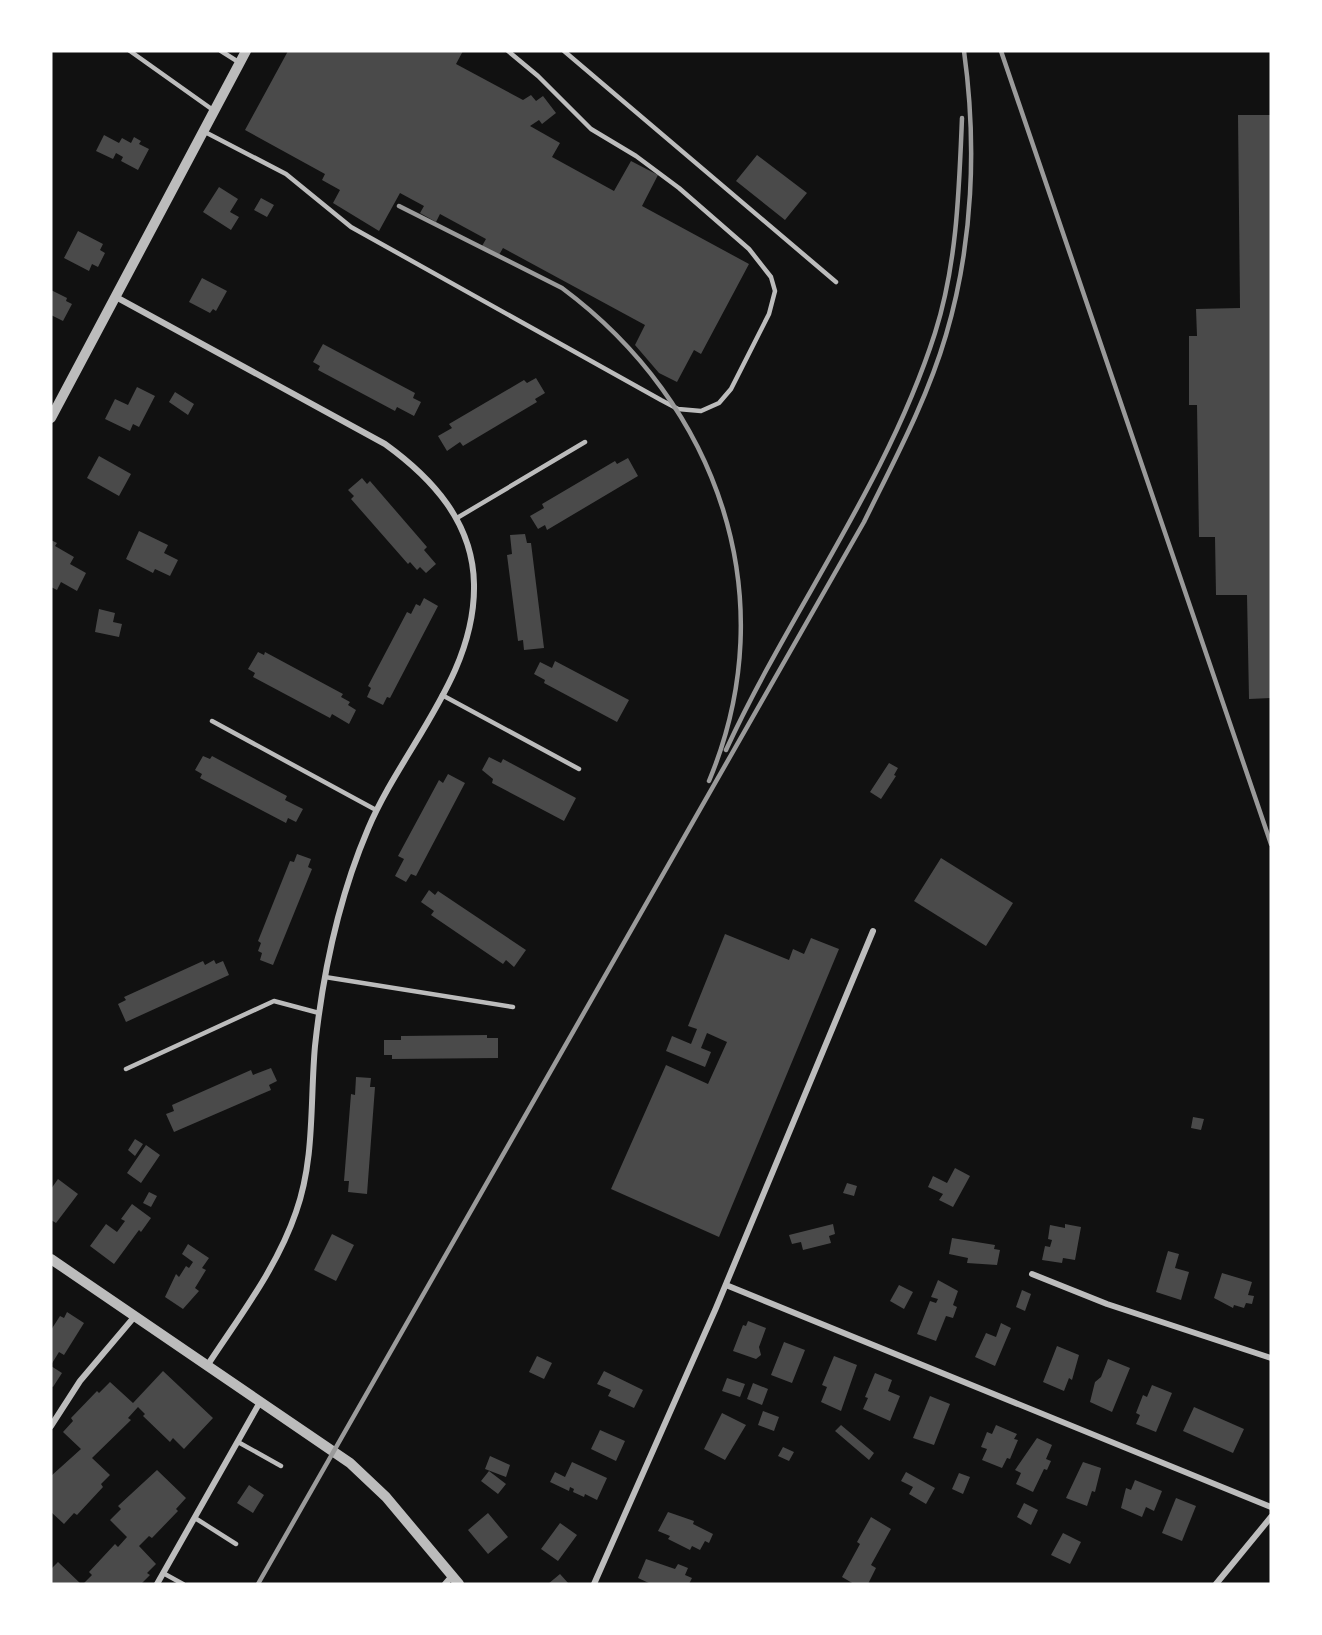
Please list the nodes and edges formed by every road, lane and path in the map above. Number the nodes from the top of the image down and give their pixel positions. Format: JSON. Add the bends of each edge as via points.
{"nodes":[{"id":1,"x":130,"y":51,"type":"edge"},
{"id":2,"x":221,"y":51,"type":"edge"},
{"id":3,"x":246,"y":51,"type":"edge"},
{"id":4,"x":508,"y":51,"type":"edge"},
{"id":5,"x":564,"y":51,"type":"edge"},
{"id":6,"x":240,"y":63,"type":"junction"},
{"id":7,"x":216,"y":111,"type":"junction"},
{"id":8,"x":205,"y":132,"type":"junction"},
{"id":9,"x":836,"y":282,"type":"dead end"},
{"id":10,"x":116,"y":297,"type":"junction"},
{"id":11,"x":51,"y":418,"type":"edge"},
{"id":12,"x":585,"y":442,"type":"dead end"},
{"id":13,"x":457,"y":518,"type":"junction"},
{"id":14,"x":442,"y":695,"type":"junction"},
{"id":15,"x":212,"y":721,"type":"dead end"},
{"id":16,"x":579,"y":769,"type":"dead end"},
{"id":17,"x":376,"y":810,"type":"junction"},
{"id":18,"x":873,"y":931,"type":"dead end"},
{"id":19,"x":326,"y":976,"type":"junction"},
{"id":20,"x":513,"y":1007,"type":"dead end"},
{"id":21,"x":320,"y":1013,"type":"junction"},
{"id":22,"x":126,"y":1069,"type":"dead end"},
{"id":23,"x":51,"y":1259,"type":"edge"},
{"id":24,"x":1032,"y":1274,"type":"dead end"},
{"id":25,"x":726,"y":1285,"type":"junction"},
{"id":26,"x":135,"y":1316,"type":"junction"},
{"id":27,"x":1271,"y":1358,"type":"edge"},
{"id":28,"x":207,"y":1366,"type":"junction"},
{"id":29,"x":260,"y":1402,"type":"junction"},
{"id":30,"x":51,"y":1426,"type":"edge"},
{"id":31,"x":238,"y":1442,"type":"junction"},
{"id":32,"x":281,"y":1466,"type":"dead end"},
{"id":33,"x":1271,"y":1507,"type":"edge"},
{"id":34,"x":1271,"y":1517,"type":"edge"},
{"id":35,"x":195,"y":1518,"type":"junction"},
{"id":36,"x":237,"y":1544,"type":"dead end"},
{"id":37,"x":163,"y":1573,"type":"junction"},
{"id":38,"x":452,"y":1581,"type":"edge"},
{"id":39,"x":157,"y":1584,"type":"edge"},
{"id":40,"x":183,"y":1584,"type":"edge"},
{"id":41,"x":594,"y":1584,"type":"edge"},
{"id":42,"x":1216,"y":1584,"type":"edge"}],
"edges":[{"from":1,"to":7,"type":"lane"},
{"from":2,"to":6,"type":"lane"},
{"from":3,"to":6,"type":"street"},
{"from":4,"to":8,"type":"lane","via":[[591,129],[679,188],[749,249],[771,277],[775,291],[769,314],[731,389],[719,403],[701,411],[669,405],[351,227],[286,174]]},
{"from":5,"to":9,"type":"lane"},
{"from":6,"to":7,"type":"street"},
{"from":7,"to":8,"type":"street"},
{"from":8,"to":10,"type":"street"},
{"from":10,"to":11,"type":"street"},
{"from":10,"to":13,"type":"street","via":[[385,444],[432,483]]},
{"from":12,"to":13,"type":"lane"},
{"from":13,"to":14,"type":"street","via":[[472,563],[473,605],[464,649]]},
{"from":14,"to":16,"type":"lane"},
{"from":14,"to":17,"type":"street"},
{"from":15,"to":17,"type":"lane"},
{"from":17,"to":19,"type":"street","via":[[350,875]]},
{"from":18,"to":25,"type":"street"},
{"from":19,"to":20,"type":"lane"},
{"from":19,"to":21,"type":"street"},
{"from":21,"to":22,"type":"lane","via":[[274,1001]]},
{"from":21,"to":28,"type":"street","via":[[311,1134],[297,1212],[262,1281]]},
{"from":23,"to":26,"type":"street"},
{"from":24,"to":27,"type":"street","via":[[1107,1304]]},
{"from":25,"to":33,"type":"street"},
{"from":25,"to":41,"type":"street"},
{"from":26,"to":28,"type":"street"},
{"from":26,"to":30,"type":"street","via":[[80,1381]]},
{"from":28,"to":29,"type":"street"},
{"from":29,"to":31,"type":"street"},
{"from":29,"to":38,"type":"street","via":[[366,1477],[396,1507]]},
{"from":31,"to":32,"type":"lane"},
{"from":31,"to":35,"type":"street"},
{"from":34,"to":42,"type":"street"},
{"from":35,"to":36,"type":"lane"},
{"from":35,"to":37,"type":"street"},
{"from":37,"to":39,"type":"street"},
{"from":37,"to":40,"type":"lane"}]}
